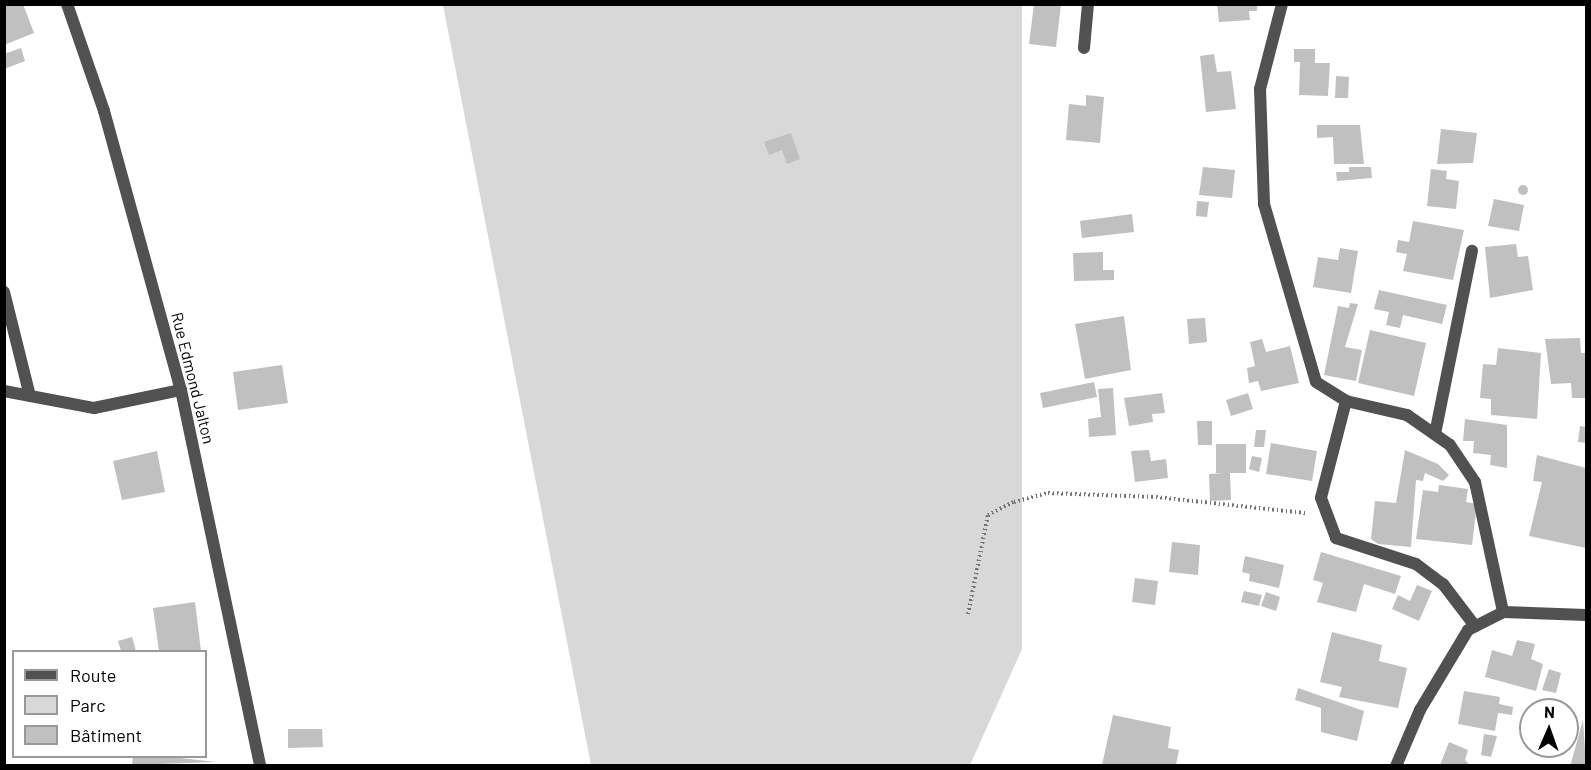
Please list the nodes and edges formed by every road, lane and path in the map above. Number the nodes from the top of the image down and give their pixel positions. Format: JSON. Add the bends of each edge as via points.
{"nodes":[{"id":1,"x":67,"y":4,"type":"edge"},
{"id":2,"x":1088,"y":4,"type":"edge"},
{"id":3,"x":1282,"y":4,"type":"edge"},
{"id":4,"x":1084,"y":48,"type":"dead end"},
{"id":5,"x":1472,"y":251,"type":"dead end"},
{"id":6,"x":4,"y":292,"type":"edge"},
{"id":7,"x":181,"y":390,"type":"junction"},
{"id":8,"x":4,"y":391,"type":"edge"},
{"id":9,"x":30,"y":396,"type":"junction"},
{"id":10,"x":1346,"y":401,"type":"junction"},
{"id":11,"x":1435,"y":434,"type":"junction"},
{"id":12,"x":1323,"y":516,"type":"junction"},
{"id":13,"x":1503,"y":612,"type":"junction"},
{"id":14,"x":968,"y":614,"type":"dead end"},
{"id":15,"x":1587,"y":615,"type":"edge"},
{"id":16,"x":1475,"y":626,"type":"junction"},
{"id":17,"x":260,"y":765,"type":"edge"},
{"id":18,"x":1396,"y":765,"type":"edge"}],
"edges":[{"from":1,"to":7,"type":"street","name":"Rue Edmond Jalton","via":[[104,111]]},
{"from":2,"to":4,"type":"street"},
{"from":3,"to":10,"type":"street","via":[[1260,89],[1264,204],[1316,382]]},
{"from":5,"to":11,"type":"street"},
{"from":6,"to":9,"type":"street"},
{"from":7,"to":9,"type":"street","via":[[94,408]]},
{"from":7,"to":17,"type":"street","name":"Rue Edmond Jalton"},
{"from":8,"to":9,"type":"street"},
{"from":10,"to":11,"type":"street","via":[[1407,414]]},
{"from":10,"to":12,"type":"street","via":[[1321,498]]},
{"from":11,"to":13,"type":"street","via":[[1450,445],[1475,482]]},
{"from":12,"to":14,"type":"path","via":[[1156,497],[1048,493],[1014,502],[988,515]]},
{"from":12,"to":16,"type":"street","via":[[1336,538],[1416,564],[1443,584]]},
{"from":13,"to":15,"type":"street"},
{"from":13,"to":16,"type":"street"},
{"from":16,"to":18,"type":"street","via":[[1445,664]]}]}
